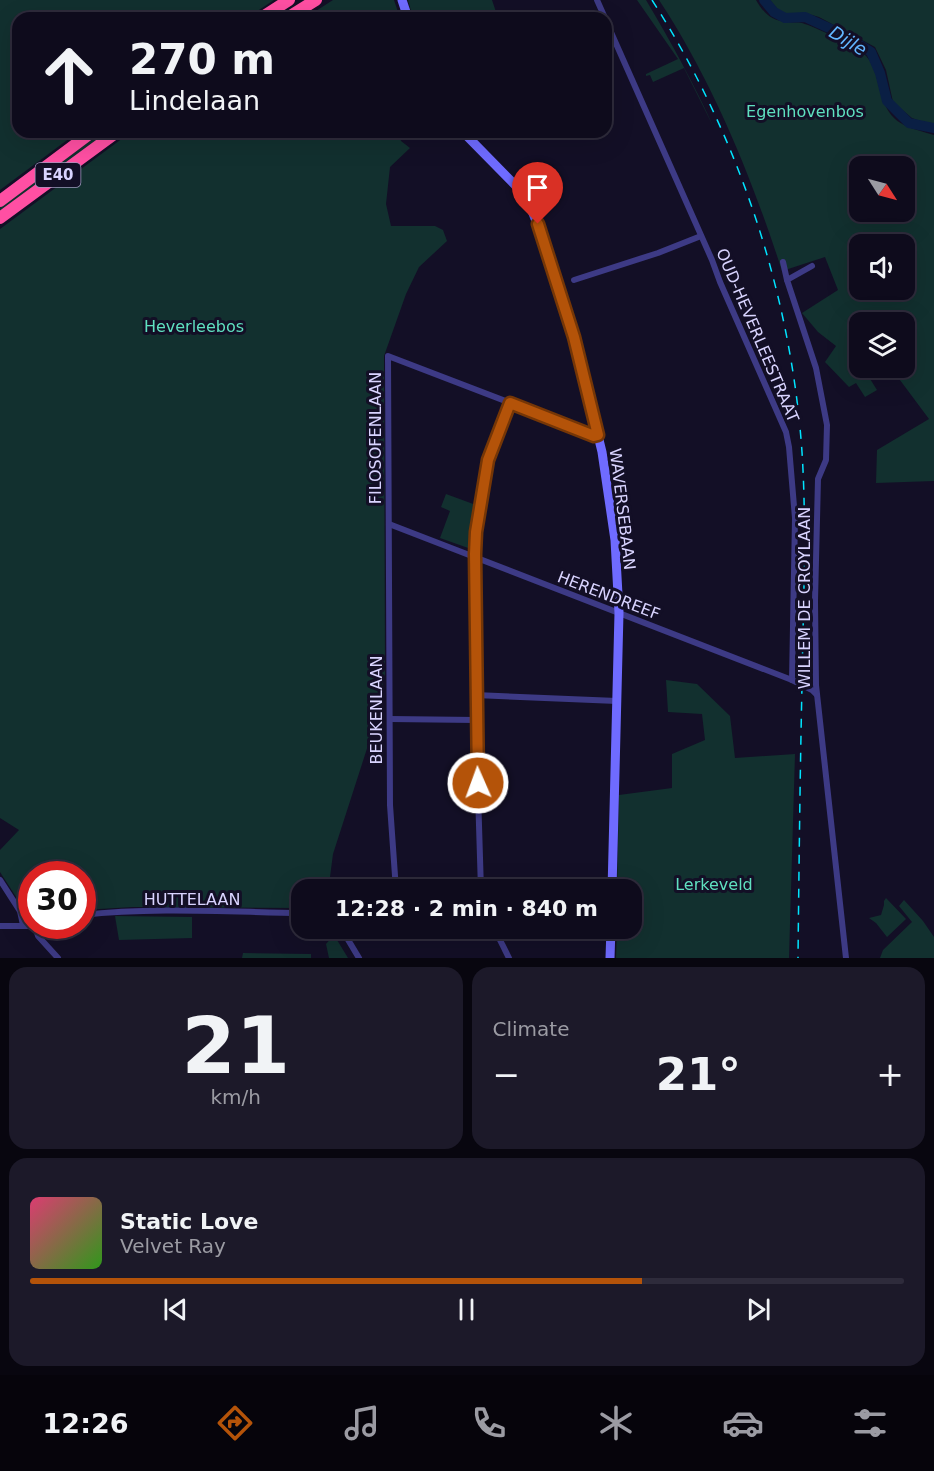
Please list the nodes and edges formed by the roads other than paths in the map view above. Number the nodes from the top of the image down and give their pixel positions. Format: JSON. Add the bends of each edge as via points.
{"nodes":[{"id":1,"x":289,"y":0,"type":"edge"},
{"id":2,"x":316,"y":0,"type":"edge"},
{"id":3,"x":270,"y":12,"type":"edge"},
{"id":4,"x":297,"y":12,"type":"edge"},
{"id":5,"x":612,"y":36,"type":"edge"},
{"id":6,"x":84,"y":138,"type":"edge"},
{"id":7,"x":109,"y":138,"type":"edge"},
{"id":8,"x":469,"y":138,"type":"edge"},
{"id":9,"x":0,"y":201,"type":"edge"},
{"id":10,"x":0,"y":218,"type":"edge"},
{"id":11,"x":701,"y":236,"type":"junction"},
{"id":12,"x":783,"y":262,"type":"dead end"},
{"id":13,"x":812,"y":267,"type":"dead end"},
{"id":14,"x":574,"y":280,"type":"dead end"},
{"id":15,"x":787,"y":280,"type":"junction"},
{"id":16,"x":510,"y":403,"type":"junction"},
{"id":17,"x":598,"y":435,"type":"junction"},
{"id":18,"x":389,"y":525,"type":"junction"},
{"id":19,"x":475,"y":557,"type":"junction"},
{"id":20,"x":619,"y":614,"type":"junction"},
{"id":21,"x":792,"y":680,"type":"junction"},
{"id":22,"x":475,"y":695,"type":"junction"},
{"id":23,"x":817,"y":695,"type":"junction"},
{"id":24,"x":616,"y":701,"type":"junction"},
{"id":25,"x":390,"y":719,"type":"junction"},
{"id":26,"x":476,"y":720,"type":"junction"},
{"id":27,"x":395,"y":879,"type":"edge"},
{"id":28,"x":481,"y":879,"type":"edge"},
{"id":29,"x":612,"y":879,"type":"edge"},
{"id":30,"x":0,"y":880,"type":"edge"},
{"id":31,"x":18,"y":908,"type":"edge"},
{"id":32,"x":96,"y":913,"type":"edge"},
{"id":33,"x":291,"y":913,"type":"edge"},
{"id":34,"x":18,"y":925,"type":"edge"},
{"id":35,"x":0,"y":926,"type":"edge"},
{"id":36,"x":41,"y":939,"type":"edge"},
{"id":37,"x":348,"y":939,"type":"edge"},
{"id":38,"x":500,"y":939,"type":"edge"},
{"id":39,"x":611,"y":939,"type":"edge"},
{"id":40,"x":58,"y":958,"type":"edge"},
{"id":41,"x":359,"y":958,"type":"edge"},
{"id":42,"x":509,"y":958,"type":"edge"},
{"id":43,"x":610,"y":958,"type":"edge"},
{"id":44,"x":846,"y":958,"type":"edge"}],
"edges":[{"from":1,"to":3,"type":"highway"},
{"from":2,"to":4,"type":"highway"},
{"from":5,"to":11,"type":"street","name":"OUD-HEVERLEESTRAAT"},
{"from":6,"to":9,"type":"highway","number":"E40"},
{"from":7,"to":10,"type":"highway","number":"E40"},
{"from":8,"to":17,"type":"street","name":"WAVERSEBAAN","via":[[517,187],[532,211],[574,337]]},
{"from":11,"to":14,"type":"street"},
{"from":11,"to":21,"type":"street","name":"OUD-HEVERLEESTRAAT","via":[[786,432],[795,516]]},
{"from":12,"to":15,"type":"street","name":"WILLEM DE CROYLAAN"},
{"from":13,"to":15,"type":"street"},
{"from":15,"to":23,"type":"street","name":"WILLEM DE CROYLAAN","via":[[816,368],[827,434],[826,460],[818,479],[814,601]]},
{"from":16,"to":17,"type":"street"},
{"from":16,"to":18,"type":"street","name":"FILOSOFENLAAN","via":[[388,356]]},
{"from":16,"to":19,"type":"street","via":[[488,460]]},
{"from":17,"to":20,"type":"street","name":"WAVERSEBAAN","via":[[615,540]]},
{"from":18,"to":19,"type":"street","name":"HERENDREEF"},
{"from":18,"to":25,"type":"street","name":"BEUKENLAAN"},
{"from":19,"to":20,"type":"street","name":"HERENDREEF"},
{"from":19,"to":22,"type":"street"},
{"from":20,"to":21,"type":"street","name":"HERENDREEF"},
{"from":20,"to":24,"type":"street","name":"WAVERSEBAAN"},
{"from":21,"to":23,"type":"street","name":"HERENDREEF"},
{"from":22,"to":24,"type":"street"},
{"from":22,"to":26,"type":"street"},
{"from":23,"to":44,"type":"street","name":"WILLEM DE CROYLAAN"},
{"from":24,"to":29,"type":"street","name":"WAVERSEBAAN"},
{"from":25,"to":26,"type":"street"},
{"from":25,"to":27,"type":"street","name":"BEUKENLAAN"},
{"from":26,"to":28,"type":"street"},
{"from":30,"to":31,"type":"street"},
{"from":32,"to":33,"type":"street","name":"HUTTELAAN"},
{"from":34,"to":35,"type":"street"},
{"from":36,"to":40,"type":"street"},
{"from":37,"to":41,"type":"street"},
{"from":38,"to":42,"type":"street"},
{"from":39,"to":43,"type":"street"}]}
